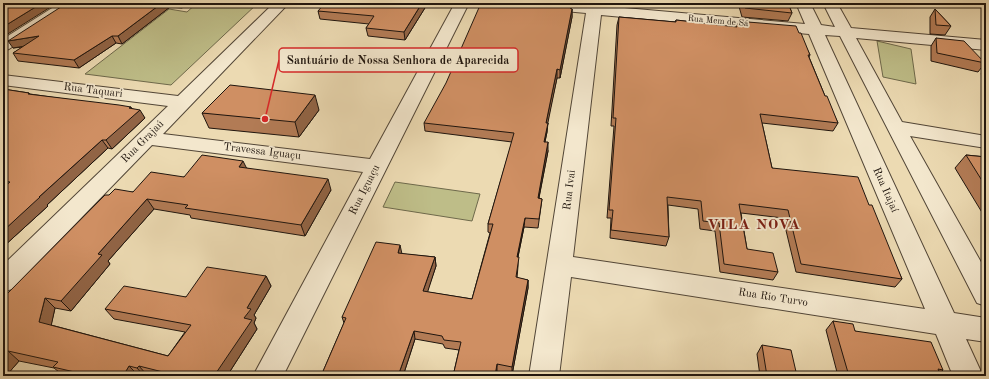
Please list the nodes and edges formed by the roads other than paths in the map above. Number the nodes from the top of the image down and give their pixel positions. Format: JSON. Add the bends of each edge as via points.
{"nodes":[{"id":1,"x":70,"y":3,"type":"edge"},
{"id":2,"x":282,"y":3,"type":"edge"},
{"id":3,"x":462,"y":3,"type":"edge"},
{"id":4,"x":521,"y":3,"type":"edge"},
{"id":5,"x":803,"y":3,"type":"edge"},
{"id":6,"x":830,"y":3,"type":"edge"},
{"id":7,"x":594,"y":6,"type":"edge"},
{"id":8,"x":815,"y":29,"type":"junction"},
{"id":9,"x":846,"y":32,"type":"junction"},
{"id":10,"x":986,"y":45,"type":"edge"},
{"id":11,"x":3,"y":46,"type":"edge"},
{"id":12,"x":3,"y":80,"type":"edge"},
{"id":13,"x":182,"y":102,"type":"junction"},
{"id":14,"x":895,"y":127,"type":"junction"},
{"id":15,"x":147,"y":138,"type":"junction"},
{"id":16,"x":986,"y":142,"type":"edge"},
{"id":17,"x":377,"y":167,"type":"junction"},
{"id":18,"x":560,"y":265,"type":"junction"},
{"id":19,"x":3,"y":281,"type":"edge"},
{"id":20,"x":986,"y":295,"type":"edge"},
{"id":21,"x":944,"y":323,"type":"junction"},
{"id":22,"x":986,"y":330,"type":"edge"},
{"id":23,"x":268,"y":376,"type":"edge"},
{"id":24,"x":544,"y":376,"type":"edge"},
{"id":25,"x":968,"y":376,"type":"edge"}],
"edges":[{"from":1,"to":11,"type":"street"},
{"from":2,"to":13,"type":"street","name":"Rua Grajaú"},
{"from":3,"to":17,"type":"street","name":"Rua Iguaçu"},
{"from":4,"to":7,"type":"street","name":"Rua Mem de Sá"},
{"from":5,"to":8,"type":"street","name":"Rua Itajaí"},
{"from":6,"to":9,"type":"street"},
{"from":7,"to":8,"type":"street","name":"Rua Mem de Sá"},
{"from":7,"to":18,"type":"street","name":"Rua Ivai"},
{"from":8,"to":9,"type":"street","name":"Rua Mem de Sá"},
{"from":8,"to":21,"type":"street","name":"Rua Itajaí"},
{"from":9,"to":10,"type":"street","name":"Rua Mem de Sá"},
{"from":9,"to":14,"type":"street"},
{"from":12,"to":13,"type":"street","name":"Rua Taquari"},
{"from":13,"to":15,"type":"street","name":"Rua Grajaú"},
{"from":14,"to":16,"type":"street"},
{"from":14,"to":20,"type":"street"},
{"from":15,"to":17,"type":"street","name":"Travessa Iguaçu"},
{"from":15,"to":19,"type":"street","name":"Rua Grajaú"},
{"from":17,"to":23,"type":"street","name":"Rua Iguaçu"},
{"from":18,"to":21,"type":"street","name":"Rua Rio Turvo"},
{"from":18,"to":24,"type":"street","name":"Rua Ivai"},
{"from":21,"to":22,"type":"street","name":"Rua Rio Turvo"},
{"from":21,"to":25,"type":"street","name":"Rua Itajaí"}]}
